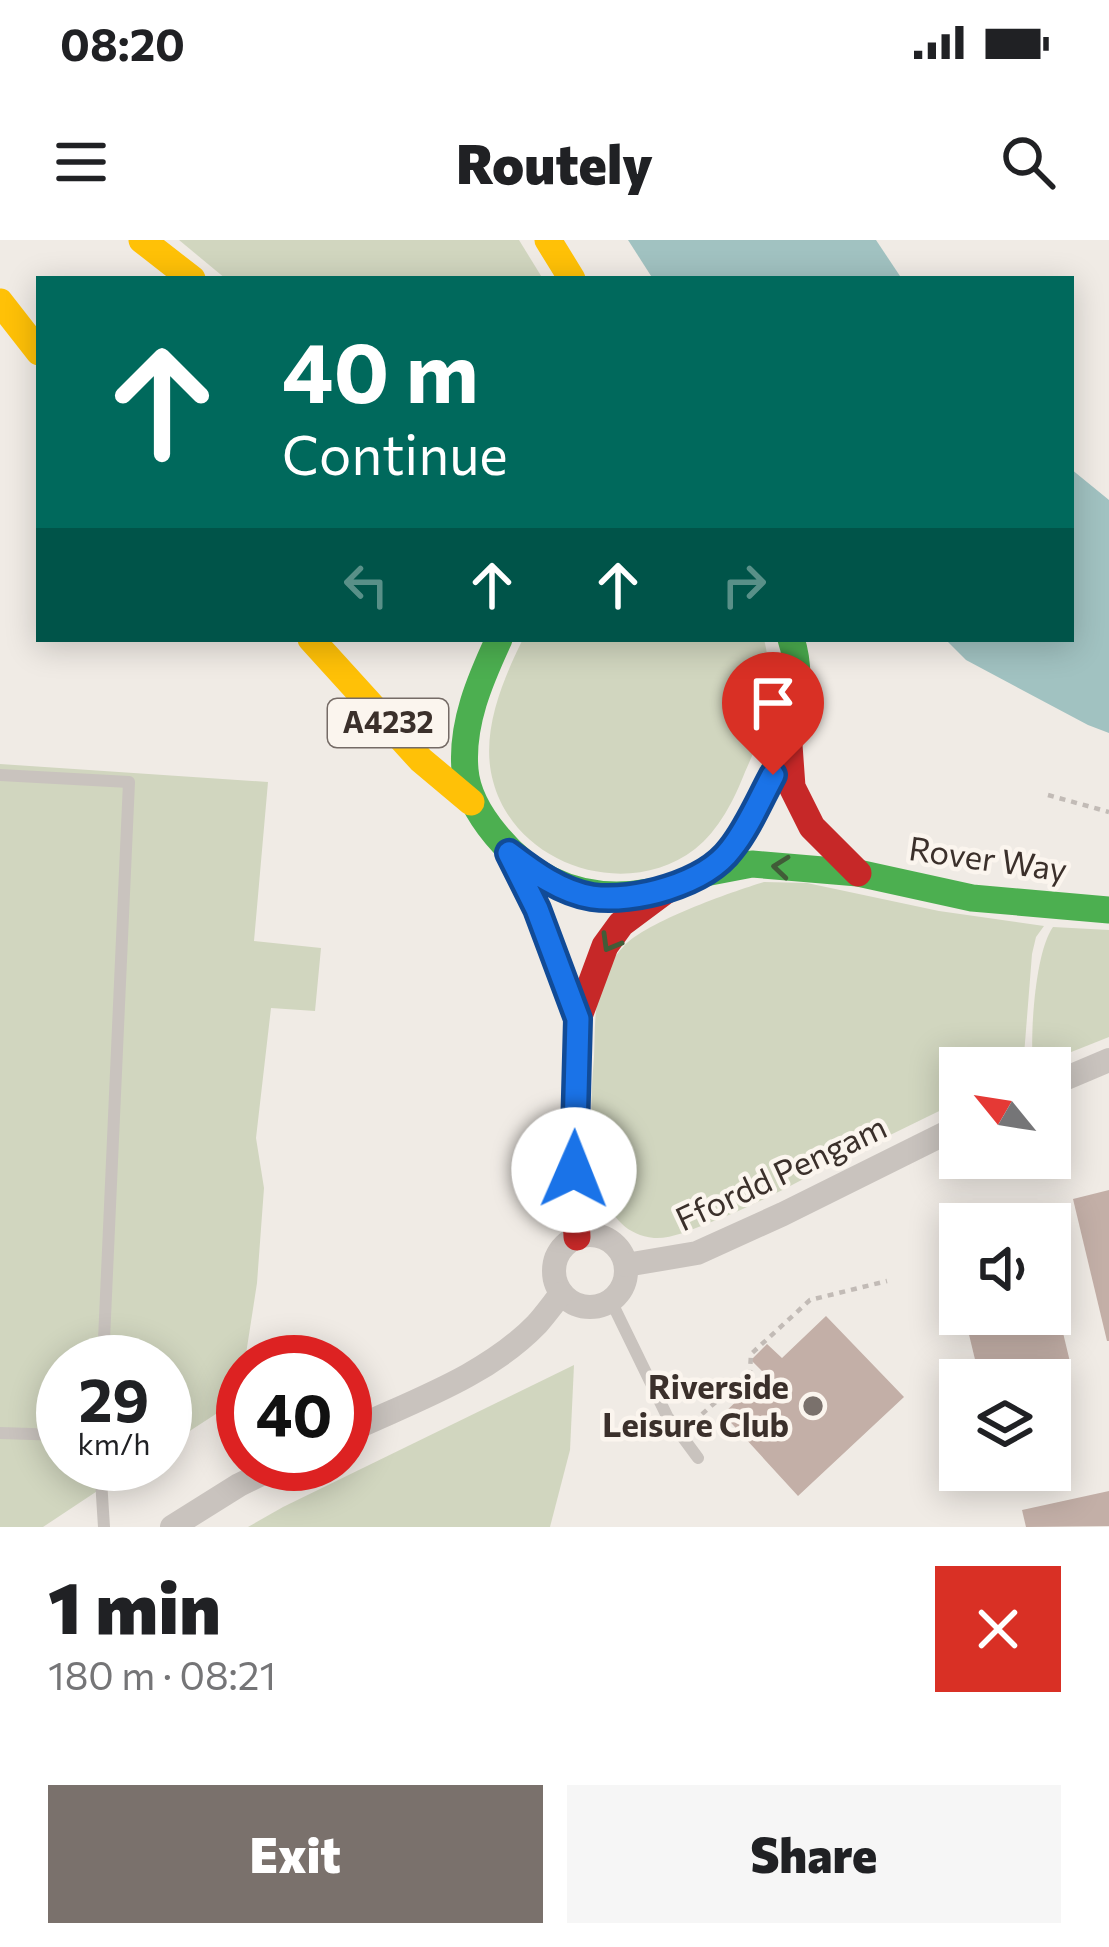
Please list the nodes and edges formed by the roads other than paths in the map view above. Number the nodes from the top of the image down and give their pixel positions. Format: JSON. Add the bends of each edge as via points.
{"nodes":[{"id":1,"x":142,"y":240,"type":"edge"},
{"id":2,"x":548,"y":240,"type":"edge"},
{"id":3,"x":189,"y":276,"type":"edge"},
{"id":4,"x":570,"y":276,"type":"edge"},
{"id":5,"x":0,"y":302,"type":"edge"},
{"id":6,"x":36,"y":348,"type":"edge"},
{"id":7,"x":313,"y":642,"type":"edge"},
{"id":8,"x":498,"y":642,"type":"edge"},
{"id":9,"x":792,"y":642,"type":"edge"},
{"id":10,"x":788,"y":731,"type":"junction"},
{"id":11,"x":0,"y":775,"type":"edge"},
{"id":12,"x":471,"y":802,"type":"junction"},
{"id":13,"x":509,"y":853,"type":"junction"},
{"id":14,"x":705,"y":873,"type":"junction"},
{"id":15,"x":858,"y":873,"type":"junction"},
{"id":16,"x":670,"y":888,"type":"junction"},
{"id":17,"x":1109,"y":910,"type":"edge"},
{"id":18,"x":578,"y":1019,"type":"junction"},
{"id":19,"x":1109,"y":1060,"type":"edge"},
{"id":20,"x":1071,"y":1076,"type":"edge"},
{"id":21,"x":939,"y":1136,"type":"edge"},
{"id":22,"x":577,"y":1237,"type":"junction"},
{"id":23,"x":626,"y":1265,"type":"junction"},
{"id":24,"x":561,"y":1294,"type":"junction"},
{"id":25,"x":610,"y":1301,"type":"junction"},
{"id":26,"x":105,"y":1335,"type":"edge"},
{"id":27,"x":372,"y":1420,"type":"edge"},
{"id":28,"x":0,"y":1433,"type":"edge"},
{"id":29,"x":36,"y":1434,"type":"edge"},
{"id":30,"x":698,"y":1458,"type":"dead end"},
{"id":31,"x":102,"y":1491,"type":"edge"},
{"id":32,"x":229,"y":1491,"type":"edge"},
{"id":33,"x":104,"y":1527,"type":"edge"},
{"id":34,"x":172,"y":1527,"type":"edge"}],
"edges":[{"from":1,"to":3,"type":"main road"},
{"from":2,"to":4,"type":"main road"},
{"from":5,"to":6,"type":"main road"},
{"from":7,"to":12,"type":"main road","number":"A4232","via":[[421,760]]},
{"from":8,"to":12,"type":"main road","via":[[466,724]]},
{"from":9,"to":10,"type":"main road","via":[[798,681]]},
{"from":10,"to":14,"type":"main road","via":[[731,850]]},
{"from":10,"to":15,"type":"main road","name":"Rover Way","via":[[792,788],[812,827]]},
{"from":11,"to":26,"type":"lane","via":[[129,782]]},
{"from":12,"to":13,"type":"main road"},
{"from":13,"to":16,"type":"main road","via":[[568,890],[595,897]]},
{"from":13,"to":18,"type":"street"},
{"from":15,"to":14,"type":"main road","name":"Rover Way","one_way":true,"via":[[752,864]]},
{"from":14,"to":16,"type":"main road"},
{"from":15,"to":17,"type":"main road","name":"Rover Way","via":[[972,898]]},
{"from":16,"to":18,"type":"main road","one_way":true,"via":[[621,923],[604,946]]},
{"from":18,"to":22,"type":"main road"},
{"from":19,"to":20,"type":"street"},
{"from":21,"to":23,"type":"street","name":"Ffordd Pengam","via":[[697,1252]]},
{"from":22,"to":23,"type":"street","via":[[608,1240]]},
{"from":22,"to":24,"type":"street","via":[[553,1267]]},
{"from":23,"to":25,"type":"street"},
{"from":24,"to":25,"type":"street","via":[[579,1306]]},
{"from":24,"to":27,"type":"street","via":[[502,1353]]},
{"from":25,"to":30,"type":"lane","via":[[652,1389]]},
{"from":28,"to":29,"type":"lane"},
{"from":31,"to":33,"type":"lane"},
{"from":32,"to":34,"type":"street"}]}
